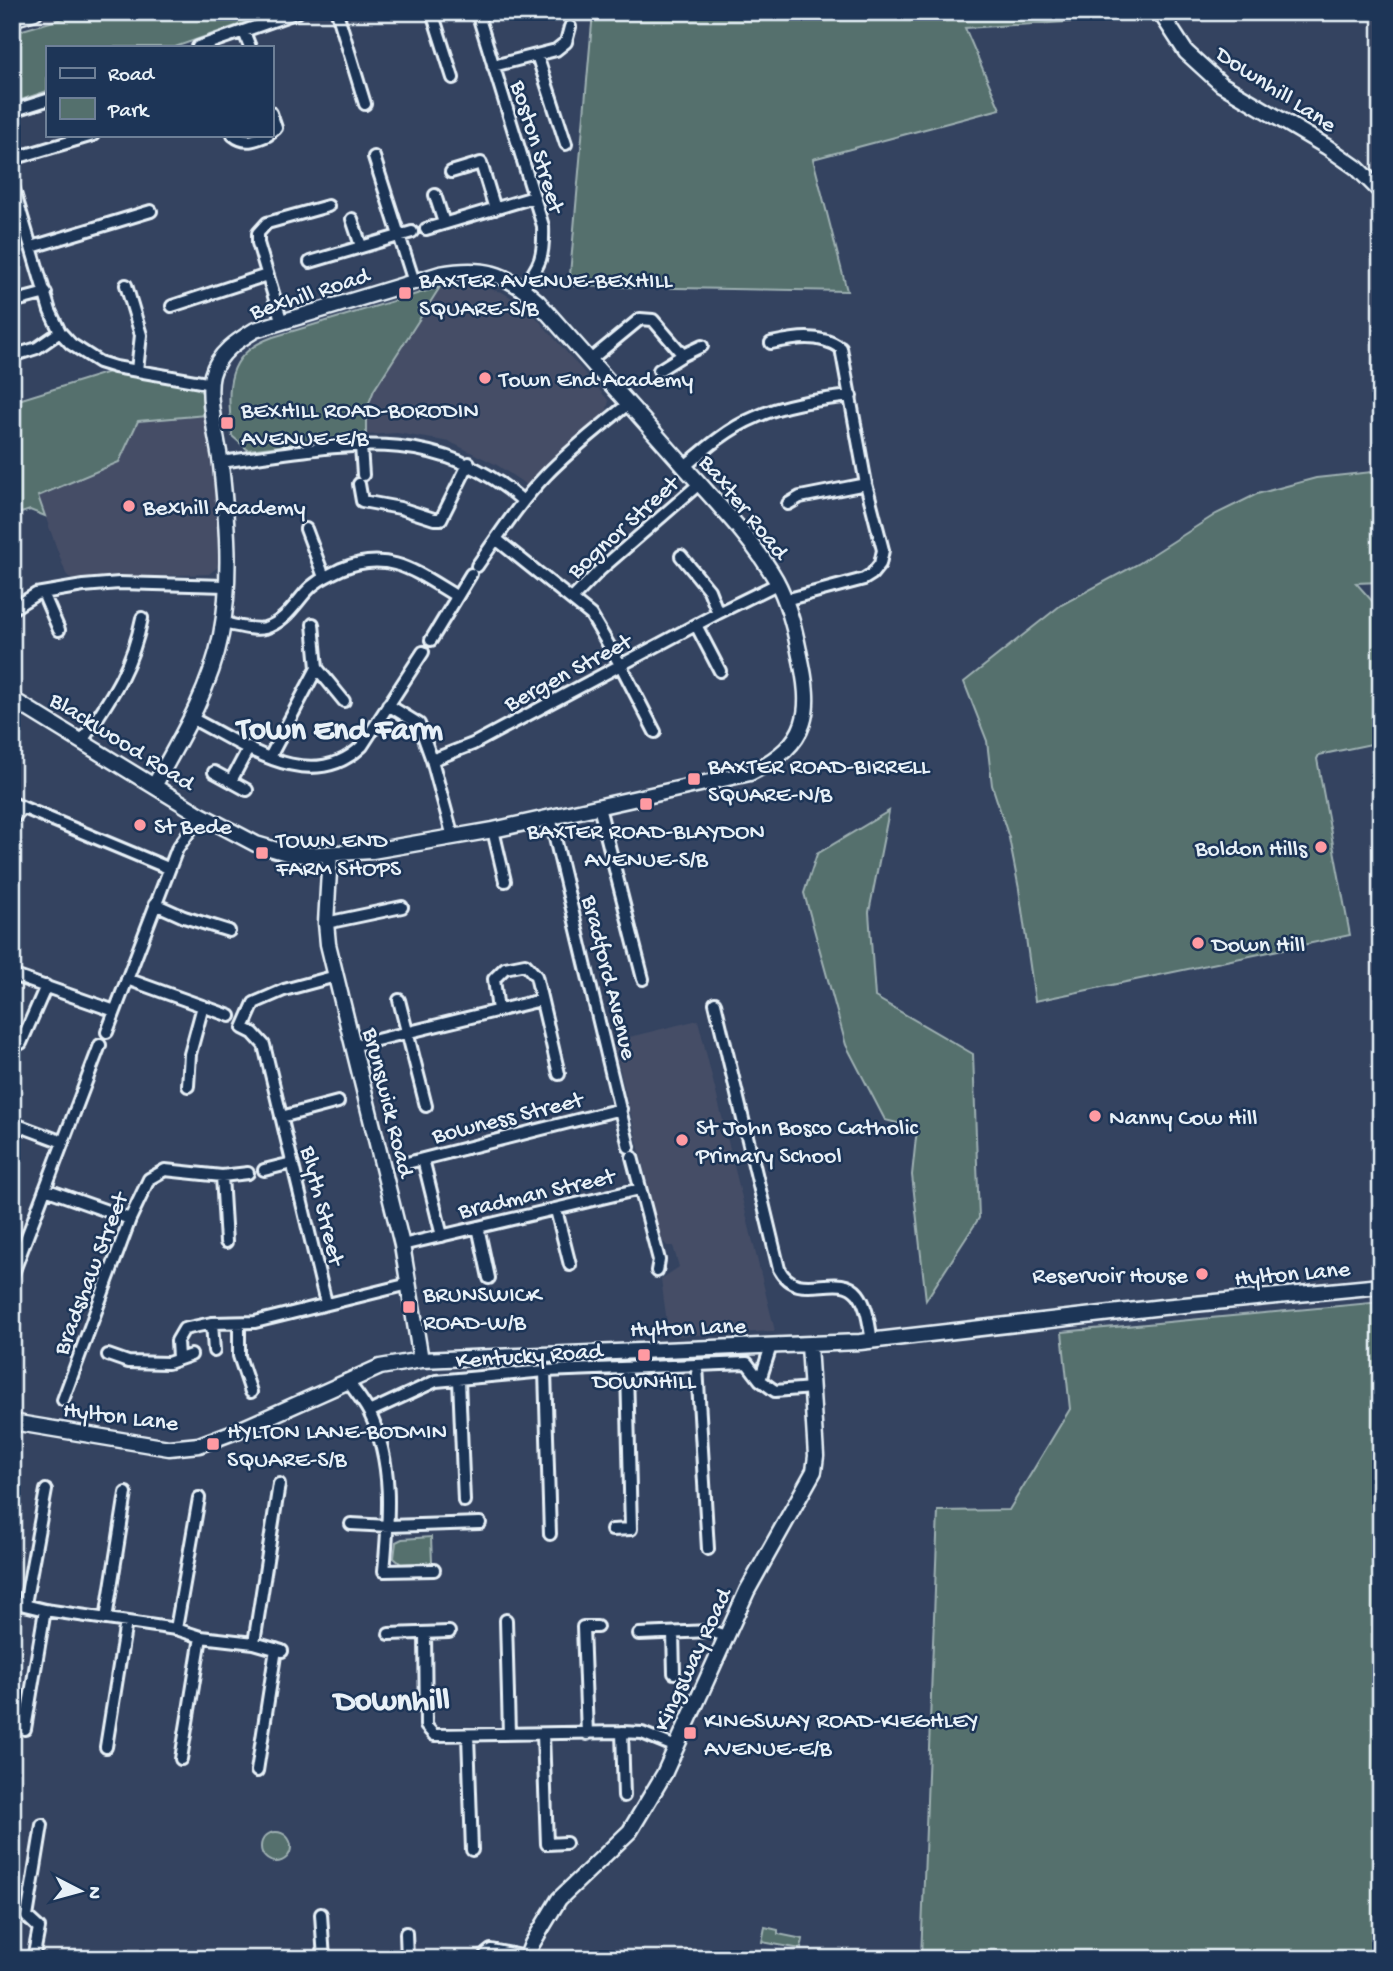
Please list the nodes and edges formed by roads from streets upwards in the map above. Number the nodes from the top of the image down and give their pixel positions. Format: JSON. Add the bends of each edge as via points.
{"nodes":[{"id":1,"x":35,"y":12,"type":"edge"},
{"id":2,"x":298,"y":12,"type":"edge"},
{"id":3,"x":337,"y":12,"type":"edge"},
{"id":4,"x":432,"y":12,"type":"edge"},
{"id":5,"x":477,"y":12,"type":"edge"},
{"id":6,"x":1160,"y":12,"type":"edge"},
{"id":7,"x":12,"y":19,"type":"edge"},
{"id":8,"x":570,"y":27,"type":"dead end"},
{"id":9,"x":244,"y":32,"type":"junction"},
{"id":10,"x":201,"y":46,"type":"edge"},
{"id":11,"x":250,"y":46,"type":"edge"},
{"id":12,"x":537,"y":55,"type":"junction"},
{"id":13,"x":493,"y":66,"type":"junction"},
{"id":14,"x":453,"y":78,"type":"dead end"},
{"id":15,"x":46,"y":100,"type":"edge"},
{"id":16,"x":365,"y":104,"type":"dead end"},
{"id":17,"x":12,"y":111,"type":"edge"},
{"id":18,"x":90,"y":136,"type":"edge"},
{"id":19,"x":234,"y":136,"type":"edge"},
{"id":20,"x":264,"y":136,"type":"edge"},
{"id":21,"x":566,"y":144,"type":"dead end"},
{"id":22,"x":374,"y":157,"type":"dead end"},
{"id":23,"x":12,"y":159,"type":"edge"},
{"id":24,"x":451,"y":172,"type":"dead end"},
{"id":25,"x":12,"y":183,"type":"edge"},
{"id":26,"x":1381,"y":192,"type":"edge"},
{"id":27,"x":435,"y":195,"type":"dead end"},
{"id":28,"x":534,"y":197,"type":"junction"},
{"id":29,"x":15,"y":206,"type":"edge"},
{"id":30,"x":328,"y":206,"type":"dead end"},
{"id":31,"x":495,"y":209,"type":"junction"},
{"id":32,"x":151,"y":211,"type":"dead end"},
{"id":33,"x":352,"y":219,"type":"dead end"},
{"id":34,"x":444,"y":223,"type":"junction"},
{"id":35,"x":426,"y":229,"type":"dead end"},
{"id":36,"x":412,"y":232,"type":"dead end"},
{"id":37,"x":399,"y":236,"type":"junction"},
{"id":38,"x":361,"y":246,"type":"junction"},
{"id":39,"x":32,"y":247,"type":"junction"},
{"id":40,"x":310,"y":262,"type":"dead end"},
{"id":41,"x":267,"y":275,"type":"junction"},
{"id":42,"x":414,"y":282,"type":"junction"},
{"id":43,"x":126,"y":285,"type":"dead end"},
{"id":44,"x":523,"y":288,"type":"junction"},
{"id":45,"x":46,"y":293,"type":"junction"},
{"id":46,"x":12,"y":302,"type":"edge"},
{"id":47,"x":172,"y":306,"type":"dead end"},
{"id":48,"x":282,"y":323,"type":"junction"},
{"id":49,"x":61,"y":332,"type":"junction"},
{"id":50,"x":771,"y":343,"type":"dead end"},
{"id":51,"x":702,"y":346,"type":"dead end"},
{"id":52,"x":682,"y":355,"type":"junction"},
{"id":53,"x":12,"y":356,"type":"edge"},
{"id":54,"x":589,"y":361,"type":"junction"},
{"id":55,"x":137,"y":370,"type":"junction"},
{"id":56,"x":659,"y":370,"type":"dead end"},
{"id":57,"x":212,"y":384,"type":"junction"},
{"id":58,"x":851,"y":396,"type":"junction"},
{"id":59,"x":628,"y":404,"type":"junction"},
{"id":60,"x":361,"y":446,"type":"junction"},
{"id":61,"x":220,"y":462,"type":"junction"},
{"id":62,"x":468,"y":463,"type":"junction"},
{"id":63,"x":684,"y":467,"type":"junction"},
{"id":64,"x":699,"y":484,"type":"junction"},
{"id":65,"x":866,"y":484,"type":"junction"},
{"id":66,"x":523,"y":501,"type":"junction"},
{"id":67,"x":788,"y":504,"type":"dead end"},
{"id":68,"x":306,"y":529,"type":"dead end"},
{"id":69,"x":496,"y":539,"type":"junction"},
{"id":70,"x":681,"y":556,"type":"dead end"},
{"id":71,"x":324,"y":577,"type":"junction"},
{"id":72,"x":778,"y":584,"type":"junction"},
{"id":73,"x":226,"y":586,"type":"junction"},
{"id":74,"x":43,"y":593,"type":"junction"},
{"id":75,"x":456,"y":596,"type":"junction"},
{"id":76,"x":572,"y":599,"type":"junction"},
{"id":77,"x":785,"y":600,"type":"junction"},
{"id":78,"x":13,"y":607,"type":"edge"},
{"id":79,"x":718,"y":613,"type":"junction"},
{"id":80,"x":142,"y":618,"type":"dead end"},
{"id":81,"x":222,"y":623,"type":"junction"},
{"id":82,"x":313,"y":624,"type":"dead end"},
{"id":83,"x":696,"y":625,"type":"junction"},
{"id":84,"x":59,"y":630,"type":"dead end"},
{"id":85,"x":431,"y":640,"type":"dead end"},
{"id":86,"x":423,"y":652,"type":"dead end"},
{"id":87,"x":621,"y":666,"type":"junction"},
{"id":88,"x":317,"y":668,"type":"junction"},
{"id":89,"x":719,"y":671,"type":"dead end"},
{"id":90,"x":12,"y":699,"type":"edge"},
{"id":91,"x":344,"y":701,"type":"dead end"},
{"id":92,"x":388,"y":705,"type":"junction"},
{"id":93,"x":191,"y":718,"type":"junction"},
{"id":94,"x":655,"y":732,"type":"dead end"},
{"id":95,"x":82,"y":741,"type":"junction"},
{"id":96,"x":249,"y":747,"type":"junction"},
{"id":97,"x":270,"y":757,"type":"junction"},
{"id":98,"x":432,"y":760,"type":"junction"},
{"id":99,"x":214,"y":772,"type":"dead end"},
{"id":100,"x":231,"y":781,"type":"junction"},
{"id":101,"x":154,"y":786,"type":"junction"},
{"id":102,"x":247,"y":790,"type":"dead end"},
{"id":103,"x":17,"y":805,"type":"edge"},
{"id":104,"x":599,"y":807,"type":"junction"},
{"id":105,"x":201,"y":815,"type":"junction"},
{"id":106,"x":550,"y":817,"type":"junction"},
{"id":107,"x":12,"y":820,"type":"edge"},
{"id":108,"x":493,"y":830,"type":"junction"},
{"id":109,"x":453,"y":837,"type":"junction"},
{"id":110,"x":330,"y":854,"type":"junction"},
{"id":111,"x":168,"y":868,"type":"junction"},
{"id":112,"x":505,"y":881,"type":"dead end"},
{"id":113,"x":155,"y":904,"type":"junction"},
{"id":114,"x":402,"y":907,"type":"dead end"},
{"id":115,"x":326,"y":923,"type":"junction"},
{"id":116,"x":229,"y":931,"type":"dead end"},
{"id":117,"x":12,"y":975,"type":"edge"},
{"id":118,"x":335,"y":976,"type":"junction"},
{"id":119,"x":127,"y":979,"type":"junction"},
{"id":120,"x":643,"y":979,"type":"dead end"},
{"id":121,"x":46,"y":986,"type":"junction"},
{"id":122,"x":399,"y":1000,"type":"dead end"},
{"id":123,"x":541,"y":1000,"type":"junction"},
{"id":124,"x":715,"y":1003,"type":"dead end"},
{"id":125,"x":202,"y":1006,"type":"junction"},
{"id":126,"x":115,"y":1011,"type":"junction"},
{"id":127,"x":498,"y":1011,"type":"junction"},
{"id":128,"x":230,"y":1016,"type":"dead end"},
{"id":129,"x":107,"y":1032,"type":"dead end"},
{"id":130,"x":407,"y":1033,"type":"junction"},
{"id":131,"x":21,"y":1043,"type":"dead end"},
{"id":132,"x":100,"y":1045,"type":"dead end"},
{"id":133,"x":352,"y":1046,"type":"junction"},
{"id":134,"x":559,"y":1074,"type":"dead end"},
{"id":135,"x":188,"y":1086,"type":"dead end"},
{"id":136,"x":338,"y":1102,"type":"dead end"},
{"id":137,"x":426,"y":1106,"type":"dead end"},
{"id":138,"x":621,"y":1109,"type":"junction"},
{"id":139,"x":281,"y":1117,"type":"junction"},
{"id":140,"x":12,"y":1123,"type":"edge"},
{"id":141,"x":63,"y":1142,"type":"junction"},
{"id":142,"x":422,"y":1159,"type":"junction"},
{"id":143,"x":292,"y":1163,"type":"junction"},
{"id":144,"x":403,"y":1164,"type":"dead end"},
{"id":145,"x":264,"y":1170,"type":"dead end"},
{"id":146,"x":248,"y":1173,"type":"dead end"},
{"id":147,"x":222,"y":1176,"type":"junction"},
{"id":148,"x":45,"y":1189,"type":"junction"},
{"id":149,"x":640,"y":1189,"type":"junction"},
{"id":150,"x":556,"y":1210,"type":"junction"},
{"id":151,"x":130,"y":1219,"type":"junction"},
{"id":152,"x":478,"y":1227,"type":"junction"},
{"id":153,"x":442,"y":1236,"type":"junction"},
{"id":154,"x":226,"y":1242,"type":"dead end"},
{"id":155,"x":402,"y":1245,"type":"junction"},
{"id":156,"x":570,"y":1265,"type":"dead end"},
{"id":157,"x":657,"y":1271,"type":"dead end"},
{"id":158,"x":12,"y":1276,"type":"edge"},
{"id":159,"x":489,"y":1278,"type":"dead end"},
{"id":160,"x":409,"y":1284,"type":"junction"},
{"id":161,"x":1381,"y":1286,"type":"edge"},
{"id":162,"x":326,"y":1303,"type":"junction"},
{"id":163,"x":212,"y":1323,"type":"junction"},
{"id":164,"x":239,"y":1323,"type":"junction"},
{"id":165,"x":873,"y":1341,"type":"junction"},
{"id":166,"x":809,"y":1345,"type":"junction"},
{"id":167,"x":771,"y":1346,"type":"junction"},
{"id":168,"x":214,"y":1351,"type":"dead end"},
{"id":169,"x":108,"y":1355,"type":"dead end"},
{"id":170,"x":191,"y":1355,"type":"dead end"},
{"id":171,"x":178,"y":1358,"type":"junction"},
{"id":172,"x":421,"y":1360,"type":"junction"},
{"id":173,"x":698,"y":1366,"type":"junction"},
{"id":174,"x":627,"y":1370,"type":"junction"},
{"id":175,"x":545,"y":1371,"type":"junction"},
{"id":176,"x":347,"y":1380,"type":"junction"},
{"id":177,"x":459,"y":1380,"type":"junction"},
{"id":178,"x":760,"y":1380,"type":"junction"},
{"id":179,"x":812,"y":1388,"type":"junction"},
{"id":180,"x":251,"y":1392,"type":"dead end"},
{"id":181,"x":63,"y":1400,"type":"dead end"},
{"id":182,"x":369,"y":1412,"type":"junction"},
{"id":183,"x":12,"y":1422,"type":"edge"},
{"id":184,"x":279,"y":1484,"type":"dead end"},
{"id":185,"x":46,"y":1490,"type":"dead end"},
{"id":186,"x":126,"y":1493,"type":"dead end"},
{"id":187,"x":199,"y":1499,"type":"dead end"},
{"id":188,"x":464,"y":1501,"type":"dead end"},
{"id":189,"x":480,"y":1523,"type":"dead end"},
{"id":190,"x":351,"y":1524,"type":"dead end"},
{"id":191,"x":389,"y":1526,"type":"junction"},
{"id":192,"x":612,"y":1530,"type":"dead end"},
{"id":193,"x":550,"y":1534,"type":"dead end"},
{"id":194,"x":708,"y":1549,"type":"dead end"},
{"id":195,"x":435,"y":1570,"type":"dead end"},
{"id":196,"x":12,"y":1602,"type":"edge"},
{"id":197,"x":24,"y":1605,"type":"junction"},
{"id":198,"x":45,"y":1611,"type":"junction"},
{"id":199,"x":106,"y":1619,"type":"junction"},
{"id":200,"x":506,"y":1620,"type":"dead end"},
{"id":201,"x":126,"y":1622,"type":"junction"},
{"id":202,"x":597,"y":1627,"type":"dead end"},
{"id":203,"x":176,"y":1629,"type":"junction"},
{"id":204,"x":449,"y":1632,"type":"dead end"},
{"id":205,"x":425,"y":1633,"type":"junction"},
{"id":206,"x":673,"y":1633,"type":"junction"},
{"id":207,"x":389,"y":1634,"type":"dead end"},
{"id":208,"x":639,"y":1634,"type":"dead end"},
{"id":209,"x":726,"y":1636,"type":"junction"},
{"id":210,"x":201,"y":1637,"type":"junction"},
{"id":211,"x":254,"y":1643,"type":"junction"},
{"id":212,"x":674,"y":1673,"type":"dead end"},
{"id":213,"x":25,"y":1729,"type":"dead end"},
{"id":214,"x":622,"y":1732,"type":"junction"},
{"id":215,"x":509,"y":1734,"type":"junction"},
{"id":216,"x":543,"y":1734,"type":"junction"},
{"id":217,"x":587,"y":1734,"type":"junction"},
{"id":218,"x":468,"y":1735,"type":"junction"},
{"id":219,"x":106,"y":1747,"type":"dead end"},
{"id":220,"x":676,"y":1747,"type":"junction"},
{"id":221,"x":181,"y":1759,"type":"dead end"},
{"id":222,"x":257,"y":1770,"type":"dead end"},
{"id":223,"x":624,"y":1796,"type":"dead end"},
{"id":224,"x":43,"y":1825,"type":"dead end"},
{"id":225,"x":566,"y":1843,"type":"dead end"},
{"id":226,"x":472,"y":1850,"type":"dead end"},
{"id":227,"x":321,"y":1914,"type":"dead end"},
{"id":228,"x":406,"y":1933,"type":"dead end"},
{"id":229,"x":526,"y":1958,"type":"edge"},
{"id":230,"x":33,"y":1959,"type":"edge"},
{"id":231,"x":324,"y":1959,"type":"edge"},
{"id":232,"x":407,"y":1959,"type":"edge"},
{"id":233,"x":486,"y":1959,"type":"edge"}],
"edges":[{"from":1,"to":7,"type":"street"},
{"from":2,"to":9,"type":"street"},
{"from":3,"to":16,"type":"street"},
{"from":4,"to":14,"type":"street"},
{"from":5,"to":13,"type":"street","name":"Boston Street"},
{"from":6,"to":26,"type":"street","name":"Downhill Lane","via":[[1186,52],[1221,84],[1327,147]]},
{"from":8,"to":12,"type":"street","via":[[566,42]]},
{"from":9,"to":10,"type":"street"},
{"from":9,"to":11,"type":"street"},
{"from":12,"to":13,"type":"street"},
{"from":12,"to":21,"type":"street"},
{"from":13,"to":28,"type":"street","name":"Boston Street"},
{"from":15,"to":17,"type":"street"},
{"from":18,"to":23,"type":"street"},
{"from":19,"to":20,"type":"street","via":[[250,141]]},
{"from":22,"to":37,"type":"street"},
{"from":24,"to":31,"type":"street","via":[[481,163]]},
{"from":25,"to":29,"type":"street"},
{"from":27,"to":34,"type":"street"},
{"from":28,"to":31,"type":"street"},
{"from":28,"to":44,"type":"street","name":"Boston Street","via":[[543,226],[544,253]]},
{"from":29,"to":39,"type":"street"},
{"from":30,"to":41,"type":"street","via":[[267,223],[258,233]]},
{"from":31,"to":34,"type":"street"},
{"from":32,"to":39,"type":"street"},
{"from":33,"to":38,"type":"street"},
{"from":34,"to":35,"type":"street"},
{"from":36,"to":37,"type":"street"},
{"from":37,"to":38,"type":"street"},
{"from":37,"to":42,"type":"street"},
{"from":38,"to":40,"type":"street"},
{"from":39,"to":45,"type":"street"},
{"from":41,"to":47,"type":"street"},
{"from":41,"to":48,"type":"street"},
{"from":42,"to":44,"type":"street","name":"Bexhill Road","via":[[473,270],[503,276]]},
{"from":42,"to":48,"type":"street","name":"Bexhill Road"},
{"from":43,"to":55,"type":"street","via":[[141,335]]},
{"from":44,"to":54,"type":"street","name":"Baxter Road"},
{"from":45,"to":46,"type":"street"},
{"from":45,"to":49,"type":"street"},
{"from":48,"to":57,"type":"street","name":"Bexhill Road","via":[[255,330],[233,343],[220,357]]},
{"from":49,"to":53,"type":"street","via":[[37,348]]},
{"from":49,"to":55,"type":"street","via":[[99,362]]},
{"from":50,"to":58,"type":"street","via":[[798,338],[832,342],[841,348]]},
{"from":51,"to":52,"type":"street"},
{"from":52,"to":54,"type":"street","via":[[653,320],[640,318]]},
{"from":52,"to":56,"type":"street"},
{"from":54,"to":59,"type":"street","name":"Baxter Road"},
{"from":55,"to":57,"type":"street"},
{"from":57,"to":61,"type":"street","name":"Bexhill Road"},
{"from":58,"to":63,"type":"street","via":[[757,416]]},
{"from":58,"to":65,"type":"street"},
{"from":59,"to":63,"type":"street","name":"Baxter Road"},
{"from":59,"to":66,"type":"street","via":[[570,451]]},
{"from":60,"to":61,"type":"street"},
{"from":60,"to":62,"type":"street","via":[[423,449]]},
{"from":60,"to":62,"type":"street","via":[[362,501],[434,519],[441,519]]},
{"from":61,"to":73,"type":"street","name":"Bexhill Road","via":[[228,540]]},
{"from":62,"to":66,"type":"street"},
{"from":63,"to":64,"type":"street","name":"Baxter Road"},
{"from":64,"to":72,"type":"street","name":"Baxter Road","via":[[743,532]]},
{"from":64,"to":76,"type":"street","name":"Bognor Street"},
{"from":65,"to":67,"type":"street","via":[[800,497]]},
{"from":65,"to":77,"type":"street","via":[[883,550],[880,564],[864,579]]},
{"from":66,"to":69,"type":"street"},
{"from":68,"to":71,"type":"street"},
{"from":69,"to":75,"type":"street"},
{"from":69,"to":76,"type":"street"},
{"from":70,"to":79,"type":"street","via":[[709,590]]},
{"from":71,"to":75,"type":"street","via":[[353,564],[384,561],[402,565]]},
{"from":71,"to":81,"type":"street","via":[[278,623],[262,629]]},
{"from":72,"to":77,"type":"street","name":"Baxter Road"},
{"from":72,"to":79,"type":"street","name":"Bergen Street"},
{"from":73,"to":74,"type":"street","via":[[83,586]]},
{"from":73,"to":81,"type":"street","name":"Bexhill Road"},
{"from":74,"to":78,"type":"street"},
{"from":74,"to":84,"type":"street"},
{"from":75,"to":85,"type":"street"},
{"from":76,"to":87,"type":"street","via":[[591,615]]},
{"from":77,"to":104,"type":"street","name":"Baxter Road","via":[[807,685],[802,727],[786,752],[750,773]]},
{"from":79,"to":83,"type":"street","name":"Bergen Street"},
{"from":80,"to":95,"type":"street","via":[[131,661]]},
{"from":81,"to":93,"type":"street","name":"Bexhill Road","via":[[213,666]]},
{"from":82,"to":88,"type":"street"},
{"from":83,"to":87,"type":"street","name":"Bergen Street"},
{"from":83,"to":89,"type":"street"},
{"from":86,"to":92,"type":"street"},
{"from":87,"to":94,"type":"street"},
{"from":87,"to":98,"type":"street","name":"Bergen Street","via":[[464,749]]},
{"from":88,"to":91,"type":"street"},
{"from":88,"to":97,"type":"street"},
{"from":90,"to":95,"type":"street","name":"Blackwood Road"},
{"from":92,"to":97,"type":"street","via":[[362,746],[337,763],[313,768]]},
{"from":92,"to":98,"type":"street","via":[[419,724]]},
{"from":93,"to":96,"type":"street"},
{"from":93,"to":101,"type":"street","name":"Bexhill Road"},
{"from":95,"to":101,"type":"street","name":"Blackwood Road"},
{"from":96,"to":97,"type":"street"},
{"from":96,"to":100,"type":"street"},
{"from":98,"to":109,"type":"street"},
{"from":99,"to":100,"type":"street"},
{"from":100,"to":102,"type":"street"},
{"from":101,"to":105,"type":"street","name":"Blackwood Road"},
{"from":103,"to":107,"type":"street"},
{"from":103,"to":111,"type":"street"},
{"from":104,"to":106,"type":"street","name":"Baxter Road"},
{"from":104,"to":120,"type":"street"},
{"from":105,"to":110,"type":"street","name":"Blackwood Road","via":[[256,844],[287,853]]},
{"from":105,"to":111,"type":"street"},
{"from":106,"to":108,"type":"street","name":"Baxter Road"},
{"from":106,"to":138,"type":"street","name":"Bradford Avenue"},
{"from":108,"to":109,"type":"street","name":"Baxter Road"},
{"from":108,"to":112,"type":"street"},
{"from":109,"to":110,"type":"street","name":"Blackwood Road"},
{"from":110,"to":115,"type":"street","name":"Brunswick Road"},
{"from":111,"to":113,"type":"street"},
{"from":113,"to":116,"type":"street"},
{"from":113,"to":119,"type":"street"},
{"from":114,"to":115,"type":"street"},
{"from":115,"to":118,"type":"street","name":"Brunswick Road"},
{"from":117,"to":121,"type":"street"},
{"from":118,"to":133,"type":"street","name":"Brunswick Road"},
{"from":118,"to":139,"type":"street","name":"Blyth Street","via":[[254,1003],[243,1028],[264,1045]]},
{"from":119,"to":125,"type":"street"},
{"from":119,"to":126,"type":"street"},
{"from":121,"to":126,"type":"street"},
{"from":121,"to":131,"type":"street"},
{"from":122,"to":130,"type":"street"},
{"from":123,"to":127,"type":"street"},
{"from":123,"to":127,"type":"street","via":[[536,976],[525,964],[505,968],[494,979]]},
{"from":123,"to":134,"type":"street"},
{"from":124,"to":165,"type":"street","via":[[779,1269],[794,1286],[840,1285],[857,1293],[866,1308]]},
{"from":125,"to":128,"type":"street"},
{"from":125,"to":135,"type":"street","via":[[190,1054]]},
{"from":126,"to":129,"type":"street"},
{"from":127,"to":130,"type":"street"},
{"from":130,"to":133,"type":"street"},
{"from":130,"to":137,"type":"street"},
{"from":132,"to":141,"type":"street"},
{"from":133,"to":155,"type":"street","name":"Brunswick Road"},
{"from":136,"to":139,"type":"street","name":"Blyth Street"},
{"from":138,"to":142,"type":"street","name":"Bowness Street"},
{"from":138,"to":149,"type":"street","name":"Bradford Avenue"},
{"from":139,"to":143,"type":"street","name":"Blyth Street"},
{"from":140,"to":141,"type":"street"},
{"from":141,"to":148,"type":"street"},
{"from":142,"to":144,"type":"street","name":"Bowness Street"},
{"from":142,"to":153,"type":"street","name":"Bradman Street"},
{"from":143,"to":145,"type":"street"},
{"from":143,"to":162,"type":"street","name":"Blyth Street"},
{"from":146,"to":147,"type":"street","name":"Bradshaw Street"},
{"from":147,"to":151,"type":"street","name":"Bradshaw Street","via":[[165,1170],[149,1179]]},
{"from":147,"to":154,"type":"street"},
{"from":148,"to":151,"type":"street"},
{"from":148,"to":158,"type":"street"},
{"from":149,"to":150,"type":"street","name":"Bradman Street"},
{"from":149,"to":157,"type":"street","name":"Bradford Avenue","via":[[659,1260]]},
{"from":150,"to":152,"type":"street","name":"Bradman Street"},
{"from":150,"to":156,"type":"street"},
{"from":151,"to":181,"type":"street","name":"Bradshaw Street","via":[[87,1351]]},
{"from":152,"to":153,"type":"street","name":"Bradman Street"},
{"from":152,"to":159,"type":"street"},
{"from":153,"to":155,"type":"street","name":"Bradman Street"},
{"from":155,"to":160,"type":"street","name":"Brunswick Road"},
{"from":160,"to":162,"type":"street"},
{"from":160,"to":172,"type":"street","name":"Brunswick Road"},
{"from":161,"to":165,"type":"street","name":"Hylton Lane"},
{"from":162,"to":164,"type":"street"},
{"from":163,"to":164,"type":"street"},
{"from":163,"to":168,"type":"street"},
{"from":163,"to":171,"type":"street","via":[[184,1329],[177,1342]]},
{"from":164,"to":180,"type":"street","via":[[239,1356]]},
{"from":165,"to":166,"type":"street","name":"Hylton Lane"},
{"from":166,"to":167,"type":"street","name":"Hylton Lane"},
{"from":166,"to":179,"type":"street","name":"Kingsway Road"},
{"from":167,"to":172,"type":"street","name":"Hylton Lane"},
{"from":167,"to":178,"type":"street"},
{"from":169,"to":171,"type":"street","via":[[148,1363]]},
{"from":170,"to":171,"type":"street"},
{"from":172,"to":176,"type":"street","name":"Hylton Lane","via":[[380,1367]]},
{"from":173,"to":174,"type":"street","name":"Kentucky Road"},
{"from":173,"to":178,"type":"street","name":"Kentucky Road","via":[[747,1363]]},
{"from":173,"to":194,"type":"street"},
{"from":174,"to":175,"type":"street","name":"Kentucky Road"},
{"from":174,"to":192,"type":"street","via":[[631,1529]]},
{"from":175,"to":177,"type":"street","name":"Kentucky Road"},
{"from":175,"to":193,"type":"street"},
{"from":176,"to":182,"type":"street"},
{"from":176,"to":183,"type":"street","name":"Hylton Lane","via":[[199,1445],[159,1447]]},
{"from":177,"to":182,"type":"street","name":"Kentucky Road","via":[[436,1381]]},
{"from":177,"to":188,"type":"street"},
{"from":178,"to":179,"type":"street","name":"Kentucky Road","via":[[775,1391]]},
{"from":179,"to":209,"type":"street","name":"Kingsway Road","via":[[814,1471]]},
{"from":182,"to":191,"type":"street","via":[[385,1459]]},
{"from":184,"to":211,"type":"street"},
{"from":185,"to":197,"type":"street"},
{"from":186,"to":199,"type":"street"},
{"from":187,"to":203,"type":"street"},
{"from":189,"to":191,"type":"street"},
{"from":190,"to":191,"type":"street"},
{"from":191,"to":195,"type":"street","via":[[384,1571]]},
{"from":196,"to":197,"type":"street"},
{"from":197,"to":198,"type":"street"},
{"from":198,"to":199,"type":"street"},
{"from":198,"to":213,"type":"street"},
{"from":199,"to":201,"type":"street"},
{"from":200,"to":215,"type":"street"},
{"from":201,"to":203,"type":"street"},
{"from":201,"to":219,"type":"street"},
{"from":202,"to":217,"type":"street","via":[[583,1627]]},
{"from":203,"to":210,"type":"street"},
{"from":204,"to":205,"type":"street"},
{"from":205,"to":207,"type":"street"},
{"from":205,"to":218,"type":"street","via":[[426,1726],[434,1735]]},
{"from":206,"to":208,"type":"street"},
{"from":206,"to":209,"type":"street"},
{"from":206,"to":212,"type":"street"},
{"from":209,"to":220,"type":"street","name":"Kingsway Road"},
{"from":210,"to":211,"type":"street"},
{"from":210,"to":221,"type":"street"},
{"from":211,"to":222,"type":"street","via":[[279,1650]]},
{"from":214,"to":217,"type":"street"},
{"from":214,"to":220,"type":"street","via":[[642,1733]]},
{"from":214,"to":223,"type":"street"},
{"from":215,"to":216,"type":"street"},
{"from":215,"to":218,"type":"street"},
{"from":216,"to":217,"type":"street"},
{"from":216,"to":225,"type":"street","via":[[547,1844]]},
{"from":218,"to":226,"type":"street"},
{"from":220,"to":229,"type":"street","name":"Kingsway Road","via":[[630,1831],[559,1899]]},
{"from":224,"to":230,"type":"street","via":[[27,1917],[38,1928]]},
{"from":227,"to":231,"type":"street"},
{"from":228,"to":232,"type":"street"},
{"from":229,"to":233,"type":"street","via":[[491,1950]]}]}
